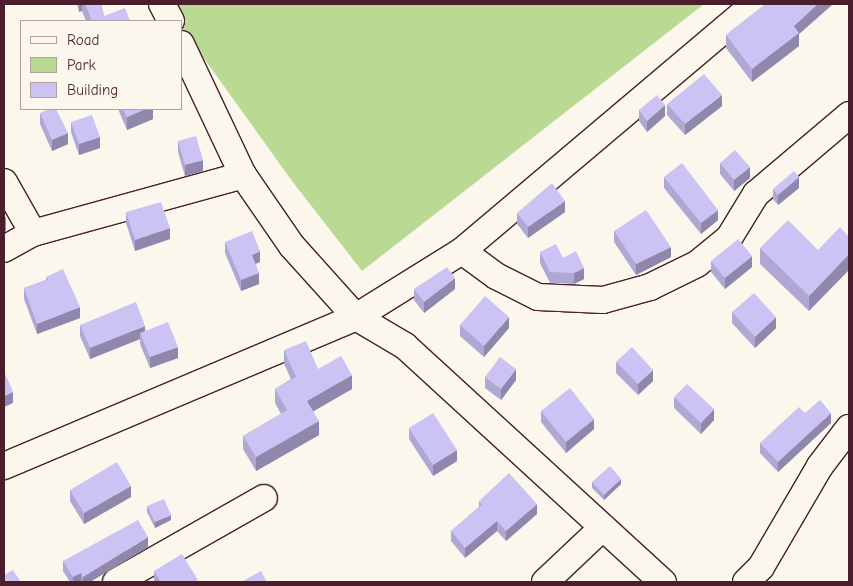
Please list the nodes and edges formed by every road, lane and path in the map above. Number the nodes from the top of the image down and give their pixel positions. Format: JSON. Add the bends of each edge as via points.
{"nodes":[{"id":1,"x":162,"y":4,"type":"edge"},
{"id":2,"x":754,"y":4,"type":"edge"},
{"id":3,"x":170,"y":20,"type":"edge"},
{"id":4,"x":182,"y":46,"type":"edge"},
{"id":5,"x":849,"y":115,"type":"edge"},
{"id":6,"x":243,"y":175,"type":"junction"},
{"id":7,"x":4,"y":182,"type":"edge"},
{"id":8,"x":33,"y":233,"type":"junction"},
{"id":9,"x":4,"y":249,"type":"edge"},
{"id":10,"x":462,"y":251,"type":"junction"},
{"id":11,"x":356,"y":317,"type":"junction"},
{"id":12,"x":849,"y":428,"type":"edge"},
{"id":13,"x":4,"y":466,"type":"edge"},
{"id":14,"x":264,"y":498,"type":"dead end"},
{"id":15,"x":601,"y":529,"type":"junction"},
{"id":16,"x":116,"y":582,"type":"edge"},
{"id":17,"x":545,"y":582,"type":"edge"},
{"id":18,"x":663,"y":582,"type":"edge"},
{"id":19,"x":746,"y":582,"type":"edge"}],
"edges":[{"from":1,"to":3,"type":"street"},
{"from":2,"to":10,"type":"street"},
{"from":4,"to":6,"type":"street"},
{"from":5,"to":10,"type":"street","via":[[756,194],[729,238],[697,264],[650,288],[603,300],[538,296],[496,276]]},
{"from":6,"to":8,"type":"street"},
{"from":6,"to":11,"type":"street","via":[[292,246]]},
{"from":7,"to":8,"type":"street"},
{"from":8,"to":9,"type":"street"},
{"from":10,"to":11,"type":"street"},
{"from":11,"to":13,"type":"street"},
{"from":11,"to":15,"type":"street","via":[[405,346]]},
{"from":12,"to":19,"type":"street","via":[[820,466],[761,567]]},
{"from":14,"to":16,"type":"street"},
{"from":15,"to":17,"type":"street"},
{"from":15,"to":18,"type":"street"}]}
